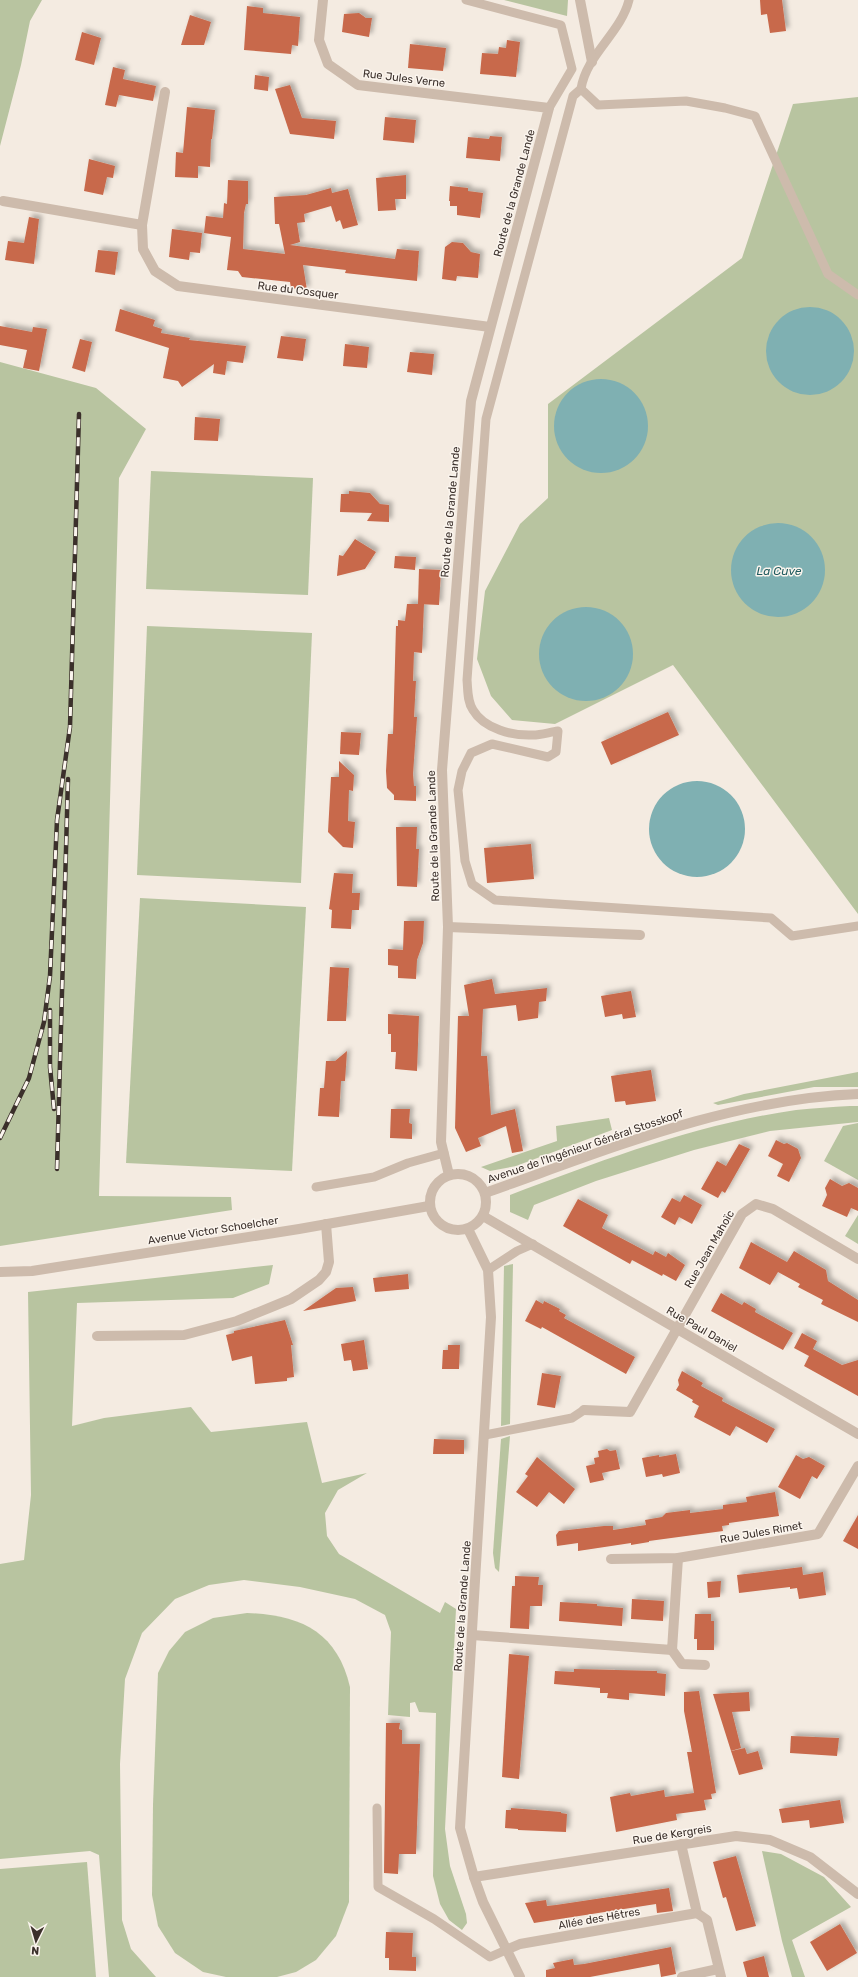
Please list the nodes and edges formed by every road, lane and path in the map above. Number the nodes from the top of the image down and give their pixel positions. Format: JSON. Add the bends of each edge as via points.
{"nodes":[{"id":1,"x":323,"y":0,"type":"edge"},
{"id":2,"x":466,"y":0,"type":"edge"},
{"id":3,"x":580,"y":0,"type":"edge"},
{"id":4,"x":629,"y":0,"type":"edge"},
{"id":5,"x":592,"y":62,"type":"junction"},
{"id":6,"x":581,"y":89,"type":"junction"},
{"id":7,"x":165,"y":92,"type":"dead end"},
{"id":8,"x":549,"y":108,"type":"junction"},
{"id":9,"x":3,"y":201,"type":"dead end"},
{"id":10,"x":142,"y":225,"type":"junction"},
{"id":11,"x":858,"y":295,"type":"edge"},
{"id":12,"x":490,"y":327,"type":"junction"},
{"id":13,"x":858,"y":926,"type":"edge"},
{"id":14,"x":448,"y":927,"type":"junction"},
{"id":15,"x":640,"y":935,"type":"dead end"},
{"id":16,"x":858,"y":1094,"type":"edge"},
{"id":17,"x":444,"y":1153,"type":"junction"},
{"id":18,"x":449,"y":1175,"type":"junction"},
{"id":19,"x":316,"y":1187,"type":"dead end"},
{"id":20,"x":485,"y":1193,"type":"junction"},
{"id":21,"x":429,"y":1206,"type":"junction"},
{"id":22,"x":483,"y":1216,"type":"junction"},
{"id":23,"x":326,"y":1224,"type":"junction"},
{"id":24,"x":468,"y":1229,"type":"junction"},
{"id":25,"x":533,"y":1244,"type":"junction"},
{"id":26,"x":858,"y":1259,"type":"edge"},
{"id":27,"x":488,"y":1270,"type":"junction"},
{"id":28,"x":0,"y":1272,"type":"edge"},
{"id":29,"x":678,"y":1329,"type":"junction"},
{"id":30,"x":97,"y":1336,"type":"dead end"},
{"id":31,"x":584,"y":1410,"type":"joint"},
{"id":32,"x":858,"y":1434,"type":"edge"},
{"id":33,"x":485,"y":1435,"type":"junction"},
{"id":34,"x":858,"y":1466,"type":"edge"},
{"id":35,"x":678,"y":1558,"type":"junction"},
{"id":36,"x":611,"y":1559,"type":"dead end"},
{"id":37,"x":472,"y":1636,"type":"junction"},
{"id":38,"x":672,"y":1650,"type":"junction"},
{"id":39,"x":705,"y":1665,"type":"dead end"},
{"id":40,"x":377,"y":1808,"type":"dead end"},
{"id":41,"x":681,"y":1844,"type":"junction"},
{"id":42,"x":474,"y":1877,"type":"junction"},
{"id":43,"x":858,"y":1894,"type":"edge"},
{"id":44,"x":697,"y":1913,"type":"junction"},
{"id":45,"x":506,"y":1950,"type":"junction"},
{"id":46,"x":719,"y":1973,"type":"edge"},
{"id":47,"x":520,"y":1977,"type":"edge"},
{"id":48,"x":682,"y":1977,"type":"edge"}],
"edges":[{"from":1,"to":8,"type":"street","name":"Rue Jules Verne","via":[[319,40],[328,64],[358,86]]},
{"from":2,"to":8,"type":"lane","via":[[561,25],[572,69]]},
{"from":3,"to":5,"type":"street"},
{"from":4,"to":5,"type":"lane","via":[[626,13]]},
{"from":5,"to":6,"type":"lane"},
{"from":6,"to":11,"type":"lane","via":[[598,105],[686,101],[756,116],[828,274]]},
{"from":6,"to":13,"type":"lane","via":[[573,96],[486,419],[467,680],[470,704],[481,720],[493,728],[519,734],[533,735],[558,731],[556,752],[548,757],[492,744],[471,753],[462,771],[458,790],[465,860],[472,884],[495,900],[771,918],[792,936]]},
{"from":7,"to":10,"type":"street","name":"Rue du Cosquer"},
{"from":8,"to":12,"type":"street","name":"Route de la Grande Lande"},
{"from":9,"to":10,"type":"street"},
{"from":10,"to":12,"type":"street","name":"Rue du Cosquer","via":[[143,248],[155,270],[178,286]]},
{"from":12,"to":14,"type":"street","name":"Route de la Grande Lande","via":[[471,401],[442,770]]},
{"from":14,"to":15,"type":"street"},
{"from":14,"to":17,"type":"street","name":"Route de la Grande Lande","via":[[441,1142]]},
{"from":16,"to":20,"type":"street","name":"Avenue de l'Ingénieur Général Stosskopf","via":[[817,1096],[725,1113],[646,1136]]},
{"from":17,"to":18,"type":"street","name":"Route de la Grande Lande"},
{"from":17,"to":19,"type":"lane","via":[[408,1163],[374,1178]]},
{"from":18,"to":20,"type":"street","via":[[471,1177],[480,1183]]},
{"from":18,"to":21,"type":"street","via":[[438,1181],[430,1193]]},
{"from":20,"to":22,"type":"street","via":[[487,1204]]},
{"from":21,"to":23,"type":"street","name":"Avenue Victor Schoelcher"},
{"from":21,"to":24,"type":"street","via":[[434,1218],[443,1227],[455,1231]]},
{"from":22,"to":24,"type":"street","via":[[477,1224]]},
{"from":22,"to":25,"type":"street","name":"Rue Paul Daniel"},
{"from":23,"to":28,"type":"street","name":"Avenue Victor Schoelcher","via":[[32,1271]]},
{"from":23,"to":30,"type":"street","via":[[329,1262],[326,1272],[319,1280],[291,1299],[236,1321],[184,1334]]},
{"from":24,"to":27,"type":"street","name":"Route de la Grande Lande"},
{"from":25,"to":27,"type":"lane"},
{"from":25,"to":29,"type":"street","name":"Rue Paul Daniel"},
{"from":26,"to":29,"type":"street","name":"Rue Jean Mahoïc","via":[[773,1209],[756,1204],[742,1214]]},
{"from":27,"to":33,"type":"street","name":"Route de la Grande Lande","via":[[491,1317]]},
{"from":29,"to":31,"type":"street","via":[[630,1412]]},
{"from":29,"to":32,"type":"street","name":"Rue Paul Daniel"},
{"from":31,"to":33,"type":"lane","via":[[572,1418]]},
{"from":33,"to":37,"type":"street","name":"Route de la Grande Lande"},
{"from":34,"to":35,"type":"street","name":"Rue Jules Rimet","via":[[818,1534]]},
{"from":35,"to":36,"type":"street","name":"Rue Jules Rimet"},
{"from":35,"to":38,"type":"street"},
{"from":37,"to":38,"type":"street"},
{"from":37,"to":42,"type":"street","name":"Route de la Grande Lande","via":[[460,1828]]},
{"from":38,"to":39,"type":"street","via":[[682,1664]]},
{"from":40,"to":45,"type":"lane","via":[[378,1887],[434,1919],[490,1957]]},
{"from":41,"to":42,"type":"street","name":"Rue de Kergreis"},
{"from":41,"to":43,"type":"street","name":"Rue de Kergreis","via":[[736,1836],[770,1840],[810,1856]]},
{"from":41,"to":44,"type":"street"},
{"from":42,"to":45,"type":"street","name":"Route de la Grande Lande"},
{"from":44,"to":45,"type":"street","name":"Allée des Hêtres","via":[[520,1944]]},
{"from":44,"to":46,"type":"street","via":[[707,1920]]},
{"from":45,"to":47,"type":"street","name":"Route de la Grande Lande"},
{"from":46,"to":48,"type":"street"}]}
